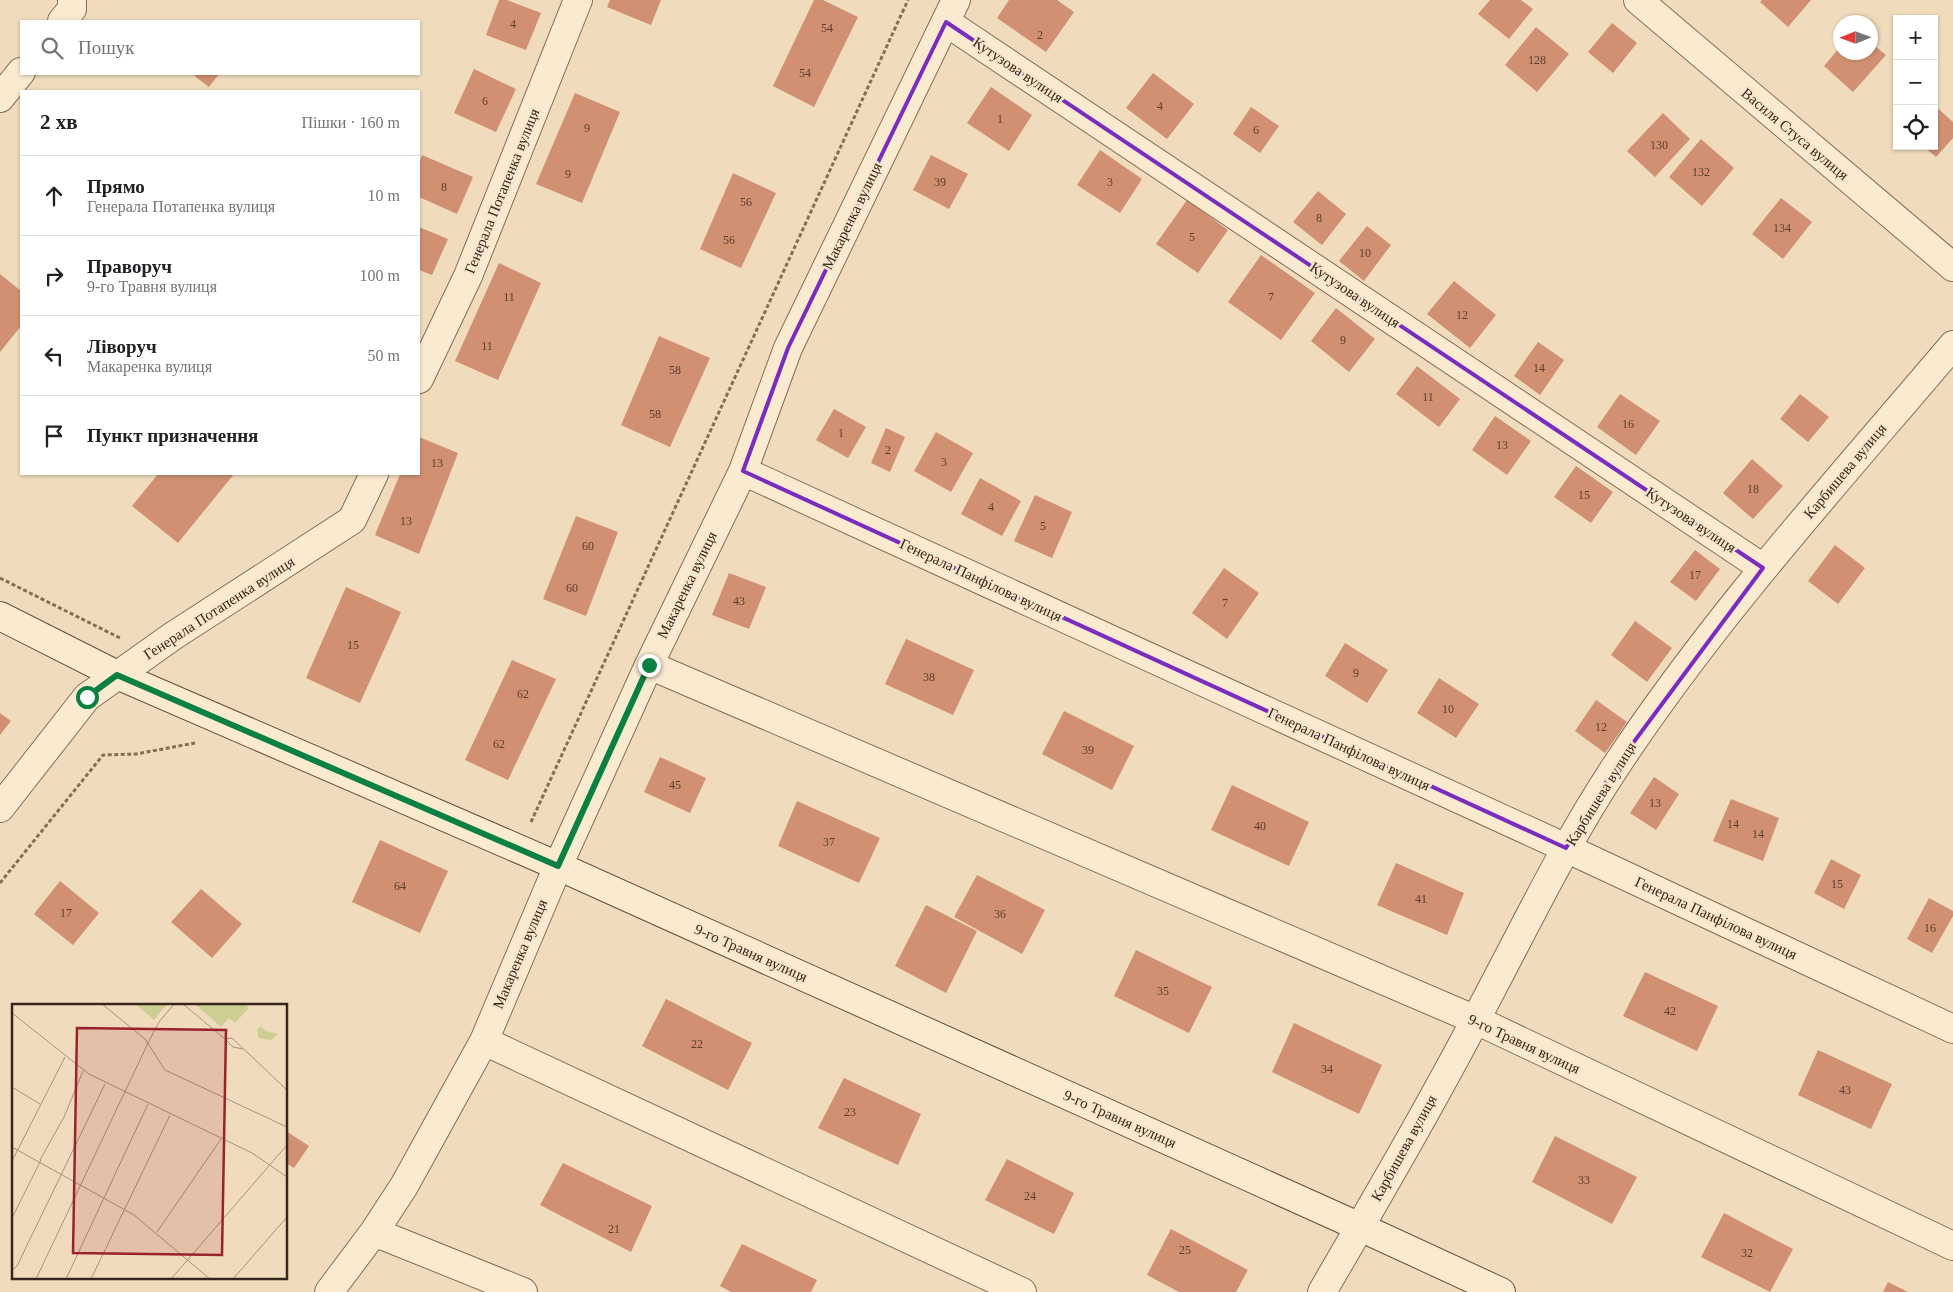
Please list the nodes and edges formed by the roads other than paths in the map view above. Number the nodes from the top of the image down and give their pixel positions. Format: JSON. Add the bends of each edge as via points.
{"nodes":[{"id":1,"x":578,"y":0,"type":"edge"},
{"id":2,"x":1638,"y":0,"type":"edge"},
{"id":3,"x":951,"y":11,"type":"edge"},
{"id":4,"x":20,"y":73,"type":"edge"},
{"id":5,"x":0,"y":98,"type":"edge"},
{"id":6,"x":1953,"y":267,"type":"edge"},
{"id":7,"x":1953,"y":345,"type":"edge"},
{"id":8,"x":420,"y":377,"type":"edge"},
{"id":9,"x":743,"y":471,"type":"junction"},
{"id":10,"x":374,"y":475,"type":"edge"},
{"id":11,"x":1763,"y":568,"type":"junction"},
{"id":12,"x":0,"y":616,"type":"edge"},
{"id":13,"x":649,"y":665,"type":"junction"},
{"id":14,"x":117,"y":675,"type":"junction"},
{"id":15,"x":0,"y":808,"type":"edge"},
{"id":16,"x":1566,"y":848,"type":"junction"},
{"id":17,"x":558,"y":866,"type":"junction"},
{"id":18,"x":1476,"y":1020,"type":"junction"},
{"id":19,"x":1953,"y":1029,"type":"edge"},
{"id":20,"x":484,"y":1041,"type":"junction"},
{"id":21,"x":1360,"y":1227,"type":"junction"},
{"id":22,"x":374,"y":1232,"type":"junction"},
{"id":23,"x":1953,"y":1246,"type":"edge"},
{"id":24,"x":330,"y":1292,"type":"edge"},
{"id":25,"x":523,"y":1292,"type":"edge"},
{"id":26,"x":1022,"y":1292,"type":"edge"},
{"id":27,"x":1322,"y":1292,"type":"edge"},
{"id":28,"x":1501,"y":1292,"type":"edge"}],
"edges":[{"from":1,"to":8,"type":"street","name":"Генерала Потапенка вулиця","via":[[468,276]]},
{"from":2,"to":6,"type":"street","name":"Василя Стуса вулиця"},
{"from":3,"to":9,"type":"street","name":"Макаренка вулиця","via":[[788,348]]},
{"from":3,"to":11,"type":"street","name":"Кутузова вулиця"},
{"from":4,"to":5,"type":"street"},
{"from":7,"to":11,"type":"street","name":"Карбишева вулиця"},
{"from":9,"to":13,"type":"street","name":"Макаренка вулиця"},
{"from":9,"to":16,"type":"street","name":"Генерала Панфілова вулиця"},
{"from":10,"to":14,"type":"street","name":"Генерала Потапенка вулиця","via":[[352,520]]},
{"from":11,"to":16,"type":"street","name":"Карбишева вулиця","via":[[1616,766]]},
{"from":12,"to":14,"type":"street","name":"9-го Травня вулиця"},
{"from":13,"to":17,"type":"street","name":"Макаренка вулиця"},
{"from":13,"to":18,"type":"street","name":"9-го Травня вулиця"},
{"from":14,"to":15,"type":"street","name":"Генерала Потапенка вулиця","via":[[87,697]]},
{"from":14,"to":17,"type":"street","name":"9-го Травня вулиця"},
{"from":16,"to":18,"type":"street","name":"Карбишева вулиця"},
{"from":16,"to":19,"type":"street","name":"Генерала Панфілова вулиця"},
{"from":17,"to":20,"type":"street","name":"Макаренка вулиця"},
{"from":17,"to":21,"type":"street","name":"9-го Травня вулиця"},
{"from":18,"to":21,"type":"street","name":"Карбишева вулиця"},
{"from":18,"to":23,"type":"street","name":"9-го Травня вулиця"},
{"from":20,"to":22,"type":"street","name":"Макаренка вулиця","via":[[404,1186]]},
{"from":20,"to":26,"type":"street"},
{"from":21,"to":27,"type":"street","name":"Карбишева вулиця"},
{"from":21,"to":28,"type":"street","name":"9-го Травня вулиця"},
{"from":22,"to":24,"type":"street","name":"Макаренка вулиця"},
{"from":22,"to":25,"type":"street"}]}
